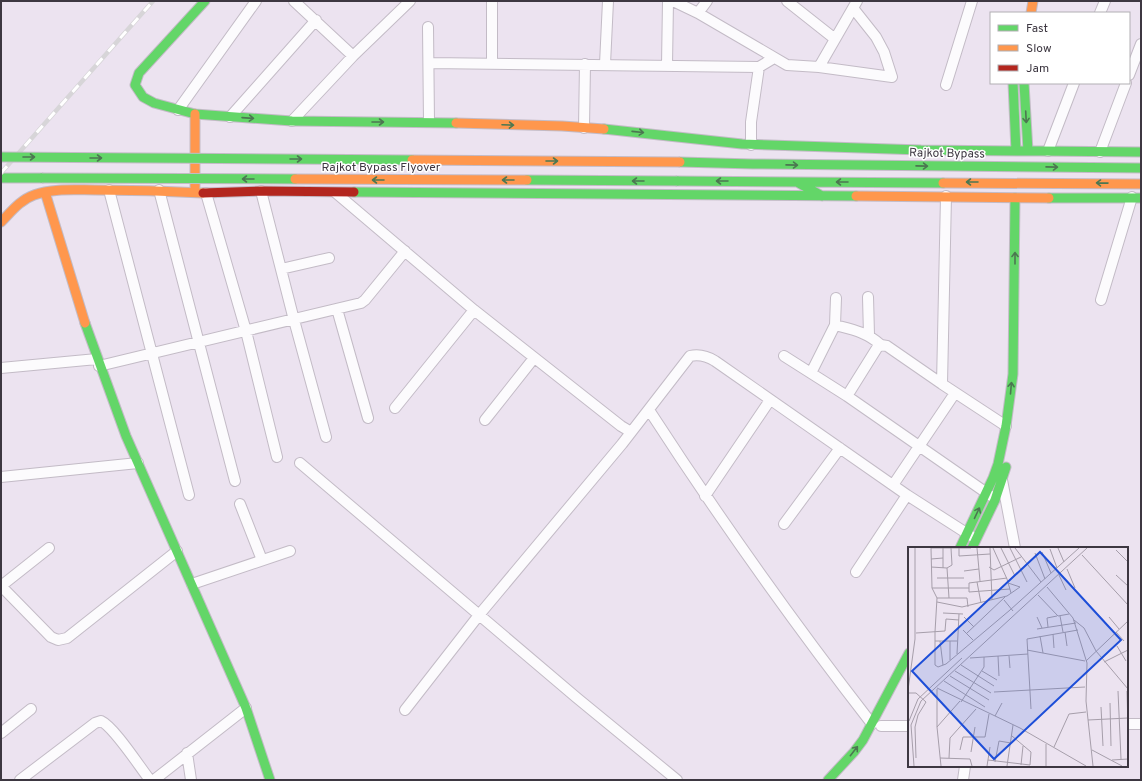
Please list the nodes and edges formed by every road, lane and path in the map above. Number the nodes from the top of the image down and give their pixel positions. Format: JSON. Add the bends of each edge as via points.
{"nodes":[{"id":1,"x":205,"y":1,"type":"edge"},
{"id":2,"x":256,"y":1,"type":"edge"},
{"id":3,"x":294,"y":1,"type":"edge"},
{"id":4,"x":410,"y":1,"type":"edge"},
{"id":5,"x":492,"y":1,"type":"edge"},
{"id":6,"x":608,"y":1,"type":"edge"},
{"id":7,"x":668,"y":1,"type":"edge"},
{"id":8,"x":673,"y":1,"type":"edge"},
{"id":9,"x":707,"y":1,"type":"edge"},
{"id":10,"x":786,"y":1,"type":"edge"},
{"id":11,"x":972,"y":1,"type":"edge"},
{"id":12,"x":1033,"y":1,"type":"edge"},
{"id":13,"x":1105,"y":1,"type":"edge"},
{"id":14,"x":855,"y":5,"type":"edge"},
{"id":15,"x":1031,"y":12,"type":"edge"},
{"id":16,"x":1100,"y":12,"type":"edge"},
{"id":17,"x":698,"y":13,"type":"junction"},
{"id":18,"x":316,"y":20,"type":"junction"},
{"id":19,"x":428,"y":27,"type":"dead end"},
{"id":20,"x":835,"y":38,"type":"junction"},
{"id":21,"x":1141,"y":44,"type":"edge"},
{"id":22,"x":353,"y":56,"type":"junction"},
{"id":23,"x":774,"y":58,"type":"junction"},
{"id":24,"x":429,"y":63,"type":"junction"},
{"id":25,"x":492,"y":63,"type":"junction"},
{"id":26,"x":585,"y":64,"type":"junction"},
{"id":27,"x":605,"y":64,"type":"junction"},
{"id":28,"x":667,"y":65,"type":"junction"},
{"id":29,"x":759,"y":67,"type":"junction"},
{"id":30,"x":819,"y":67,"type":"junction"},
{"id":31,"x":1130,"y":72,"type":"edge"},
{"id":32,"x":1013,"y":84,"type":"edge"},
{"id":33,"x":1024,"y":84,"type":"edge"},
{"id":34,"x":1074,"y":84,"type":"edge"},
{"id":35,"x":1126,"y":84,"type":"edge"},
{"id":36,"x":946,"y":85,"type":"dead end"},
{"id":37,"x":178,"y":110,"type":"junction"},
{"id":38,"x":195,"y":114,"type":"junction"},
{"id":39,"x":230,"y":117,"type":"junction"},
{"id":40,"x":292,"y":121,"type":"junction"},
{"id":41,"x":430,"y":122,"type":"junction"},
{"id":42,"x":584,"y":128,"type":"junction"},
{"id":43,"x":1016,"y":151,"type":"junction"},
{"id":44,"x":1028,"y":151,"type":"junction"},
{"id":45,"x":1048,"y":151,"type":"junction"},
{"id":46,"x":1100,"y":152,"type":"junction"},
{"id":47,"x":1141,"y":152,"type":"edge"},
{"id":48,"x":752,"y":154,"type":"junction"},
{"id":49,"x":1,"y":157,"type":"edge"},
{"id":50,"x":1141,"y":168,"type":"edge"},
{"id":51,"x":1,"y":178,"type":"edge"},
{"id":52,"x":761,"y":182,"type":"junction"},
{"id":53,"x":797,"y":182,"type":"junction"},
{"id":54,"x":1141,"y":184,"type":"edge"},
{"id":55,"x":109,"y":190,"type":"junction"},
{"id":56,"x":159,"y":190,"type":"junction"},
{"id":57,"x":260,"y":191,"type":"junction"},
{"id":58,"x":45,"y":192,"type":"junction"},
{"id":59,"x":196,"y":192,"type":"junction"},
{"id":60,"x":206,"y":193,"type":"junction"},
{"id":61,"x":336,"y":193,"type":"junction"},
{"id":62,"x":762,"y":196,"type":"junction"},
{"id":63,"x":822,"y":196,"type":"junction"},
{"id":64,"x":946,"y":196,"type":"junction"},
{"id":65,"x":1019,"y":198,"type":"junction"},
{"id":66,"x":1137,"y":198,"type":"edge"},
{"id":67,"x":1,"y":222,"type":"edge"},
{"id":68,"x":405,"y":251,"type":"junction"},
{"id":69,"x":329,"y":258,"type":"dead end"},
{"id":70,"x":281,"y":269,"type":"junction"},
{"id":71,"x":1023,"y":289,"type":"dead end"},
{"id":72,"x":868,"y":297,"type":"dead end"},
{"id":73,"x":836,"y":298,"type":"dead end"},
{"id":74,"x":1101,"y":300,"type":"dead end"},
{"id":75,"x":337,"y":309,"type":"junction"},
{"id":76,"x":474,"y":310,"type":"junction"},
{"id":77,"x":294,"y":320,"type":"junction"},
{"id":78,"x":835,"y":325,"type":"junction"},
{"id":79,"x":1023,"y":326,"type":"dead end"},
{"id":80,"x":246,"y":331,"type":"junction"},
{"id":81,"x":869,"y":335,"type":"junction"},
{"id":82,"x":198,"y":341,"type":"junction"},
{"id":83,"x":881,"y":345,"type":"junction"},
{"id":84,"x":152,"y":353,"type":"junction"},
{"id":85,"x":784,"y":356,"type":"dead end"},
{"id":86,"x":534,"y":358,"type":"junction"},
{"id":87,"x":98,"y":362,"type":"junction"},
{"id":88,"x":1,"y":368,"type":"edge"},
{"id":89,"x":811,"y":373,"type":"junction"},
{"id":90,"x":942,"y":384,"type":"junction"},
{"id":91,"x":955,"y":393,"type":"junction"},
{"id":92,"x":847,"y":396,"type":"junction"},
{"id":93,"x":770,"y":400,"type":"junction"},
{"id":94,"x":395,"y":408,"type":"dead end"},
{"id":95,"x":649,"y":410,"type":"junction"},
{"id":96,"x":368,"y":418,"type":"dead end"},
{"id":97,"x":485,"y":420,"type":"dead end"},
{"id":98,"x":1006,"y":426,"type":"junction"},
{"id":99,"x":631,"y":432,"type":"junction"},
{"id":100,"x":326,"y":437,"type":"dead end"},
{"id":101,"x":919,"y":446,"type":"junction"},
{"id":102,"x":840,"y":448,"type":"junction"},
{"id":103,"x":277,"y":457,"type":"dead end"},
{"id":104,"x":138,"y":463,"type":"junction"},
{"id":105,"x":300,"y":463,"type":"dead end"},
{"id":106,"x":998,"y":464,"type":"junction"},
{"id":107,"x":1,"y":477,"type":"edge"},
{"id":108,"x":1002,"y":480,"type":"junction"},
{"id":109,"x":235,"y":481,"type":"dead end"},
{"id":110,"x":893,"y":485,"type":"junction"},
{"id":111,"x":986,"y":493,"type":"junction"},
{"id":112,"x":189,"y":495,"type":"dead end"},
{"id":113,"x":907,"y":495,"type":"junction"},
{"id":114,"x":705,"y":496,"type":"junction"},
{"id":115,"x":996,"y":500,"type":"junction"},
{"id":116,"x":240,"y":504,"type":"dead end"},
{"id":117,"x":784,"y":524,"type":"dead end"},
{"id":118,"x":967,"y":534,"type":"junction"},
{"id":119,"x":974,"y":544,"type":"edge"},
{"id":120,"x":960,"y":547,"type":"edge"},
{"id":121,"x":1016,"y":547,"type":"edge"},
{"id":122,"x":49,"y":548,"type":"dead end"},
{"id":123,"x":177,"y":551,"type":"junction"},
{"id":124,"x":290,"y":551,"type":"dead end"},
{"id":125,"x":262,"y":560,"type":"junction"},
{"id":126,"x":856,"y":572,"type":"dead end"},
{"id":127,"x":192,"y":584,"type":"junction"},
{"id":128,"x":1,"y":586,"type":"edge"},
{"id":129,"x":479,"y":615,"type":"junction"},
{"id":130,"x":908,"y":654,"type":"edge"},
{"id":131,"x":908,"y":673,"type":"edge"},
{"id":132,"x":895,"y":699,"type":"dead end"},
{"id":133,"x":246,"y":708,"type":"junction"},
{"id":134,"x":31,"y":709,"type":"dead end"},
{"id":135,"x":405,"y":710,"type":"dead end"},
{"id":136,"x":1128,"y":724,"type":"edge"},
{"id":137,"x":1141,"y":724,"type":"edge"},
{"id":138,"x":908,"y":726,"type":"edge"},
{"id":139,"x":878,"y":728,"type":"junction"},
{"id":140,"x":1,"y":733,"type":"edge"},
{"id":141,"x":188,"y":753,"type":"junction"},
{"id":142,"x":860,"y":759,"type":"dead end"},
{"id":143,"x":965,"y":767,"type":"edge"},
{"id":144,"x":20,"y":780,"type":"edge"},
{"id":145,"x":150,"y":780,"type":"edge"},
{"id":146,"x":154,"y":780,"type":"edge"},
{"id":147,"x":191,"y":780,"type":"edge"},
{"id":148,"x":270,"y":780,"type":"edge"},
{"id":149,"x":677,"y":780,"type":"edge"},
{"id":150,"x":828,"y":780,"type":"edge"},
{"id":151,"x":963,"y":780,"type":"edge"}],
"edges":[{"from":1,"to":37,"type":"main road","via":[[136,79],[135,85],[143,96],[154,104]]},
{"from":2,"to":37,"type":"street"},
{"from":3,"to":18,"type":"street"},
{"from":4,"to":22,"type":"street"},
{"from":5,"to":25,"type":"street"},
{"from":6,"to":27,"type":"street"},
{"from":7,"to":28,"type":"street"},
{"from":8,"to":17,"type":"street"},
{"from":9,"to":17,"type":"street"},
{"from":10,"to":20,"type":"street"},
{"from":11,"to":36,"type":"street"},
{"from":12,"to":15,"type":"main road"},
{"from":13,"to":16,"type":"street"},
{"from":14,"to":20,"type":"street"},
{"from":14,"to":30,"type":"street","via":[[884,52],[892,76]]},
{"from":17,"to":23,"type":"street"},
{"from":18,"to":22,"type":"street"},
{"from":18,"to":39,"type":"street"},
{"from":19,"to":24,"type":"street"},
{"from":20,"to":30,"type":"street"},
{"from":21,"to":31,"type":"street"},
{"from":22,"to":40,"type":"street"},
{"from":23,"to":29,"type":"street"},
{"from":23,"to":30,"type":"street","via":[[787,65]]},
{"from":24,"to":25,"type":"street"},
{"from":24,"to":41,"type":"street"},
{"from":25,"to":26,"type":"street"},
{"from":26,"to":27,"type":"street"},
{"from":26,"to":42,"type":"street"},
{"from":27,"to":28,"type":"street"},
{"from":28,"to":29,"type":"street"},
{"from":29,"to":48,"type":"street","via":[[752,122]]},
{"from":32,"to":43,"type":"main road"},
{"from":33,"to":44,"type":"main road","one_way":true},
{"from":34,"to":45,"type":"street"},
{"from":35,"to":46,"type":"street"},
{"from":37,"to":38,"type":"main road"},
{"from":38,"to":39,"type":"main road"},
{"from":38,"to":59,"type":"main road"},
{"from":39,"to":40,"type":"main road","one_way":true},
{"from":40,"to":41,"type":"main road","one_way":true},
{"from":41,"to":42,"type":"main road","one_way":true},
{"from":42,"to":48,"type":"main road","one_way":true},
{"from":43,"to":44,"type":"main road"},
{"from":43,"to":48,"type":"main road","via":[[922,150]]},
{"from":44,"to":45,"type":"main road"},
{"from":45,"to":46,"type":"main road"},
{"from":46,"to":47,"type":"main road"},
{"from":49,"to":48,"type":"main road","name":"Rajkot Bypass Flyover","one_way":true,"bridge":true,"via":[[680,162]]},
{"from":48,"to":50,"type":"main road","name":"Rajkot Bypass","one_way":true},
{"from":52,"to":51,"type":"main road","name":"Rajkot Bypass Flyover","one_way":true,"bridge":true},
{"from":52,"to":53,"type":"main road"},
{"from":52,"to":62,"type":"main road"},
{"from":54,"to":53,"type":"main road","one_way":true},
{"from":53,"to":63,"type":"main road"},
{"from":55,"to":56,"type":"main road"},
{"from":55,"to":58,"type":"main road"},
{"from":55,"to":84,"type":"street"},
{"from":56,"to":59,"type":"main road"},
{"from":56,"to":82,"type":"street"},
{"from":57,"to":60,"type":"main road"},
{"from":57,"to":61,"type":"main road"},
{"from":57,"to":70,"type":"street"},
{"from":58,"to":67,"type":"main road","via":[[21,202]]},
{"from":58,"to":87,"type":"main road"},
{"from":59,"to":60,"type":"main road"},
{"from":60,"to":80,"type":"street"},
{"from":61,"to":62,"type":"main road"},
{"from":61,"to":68,"type":"street"},
{"from":62,"to":63,"type":"main road"},
{"from":63,"to":64,"type":"main road"},
{"from":64,"to":65,"type":"main road"},
{"from":64,"to":90,"type":"street"},
{"from":65,"to":66,"type":"main road"},
{"from":65,"to":71,"type":"main road"},
{"from":98,"to":65,"type":"main road","one_way":true,"via":[[1013,374]]},
{"from":66,"to":74,"type":"street"},
{"from":68,"to":75,"type":"street","via":[[365,300]]},
{"from":68,"to":76,"type":"street"},
{"from":69,"to":70,"type":"street"},
{"from":70,"to":77,"type":"street"},
{"from":72,"to":81,"type":"street"},
{"from":73,"to":78,"type":"street"},
{"from":75,"to":77,"type":"street"},
{"from":75,"to":96,"type":"street"},
{"from":76,"to":86,"type":"street"},
{"from":76,"to":94,"type":"street"},
{"from":77,"to":80,"type":"street"},
{"from":77,"to":100,"type":"street"},
{"from":78,"to":81,"type":"street"},
{"from":78,"to":89,"type":"street"},
{"from":79,"to":108,"type":"main road","via":[[1018,401],[1012,442]]},
{"from":80,"to":82,"type":"street"},
{"from":80,"to":103,"type":"street"},
{"from":81,"to":83,"type":"street"},
{"from":82,"to":84,"type":"street"},
{"from":82,"to":109,"type":"street"},
{"from":83,"to":90,"type":"street","via":[[887,346]]},
{"from":83,"to":92,"type":"street"},
{"from":84,"to":87,"type":"street"},
{"from":84,"to":112,"type":"street"},
{"from":85,"to":89,"type":"street"},
{"from":86,"to":97,"type":"street"},
{"from":86,"to":99,"type":"street"},
{"from":87,"to":88,"type":"street"},
{"from":87,"to":104,"type":"main road"},
{"from":89,"to":92,"type":"street"},
{"from":90,"to":91,"type":"street"},
{"from":91,"to":98,"type":"street"},
{"from":91,"to":101,"type":"street"},
{"from":92,"to":101,"type":"street"},
{"from":93,"to":95,"type":"street","via":[[715,361],[697,354],[690,356]]},
{"from":93,"to":102,"type":"street"},
{"from":93,"to":114,"type":"street"},
{"from":95,"to":99,"type":"street"},
{"from":95,"to":114,"type":"street"},
{"from":98,"to":106,"type":"main road"},
{"from":99,"to":129,"type":"street"},
{"from":101,"to":110,"type":"street"},
{"from":101,"to":111,"type":"street"},
{"from":102,"to":110,"type":"street"},
{"from":102,"to":117,"type":"street"},
{"from":104,"to":107,"type":"street"},
{"from":104,"to":123,"type":"main road"},
{"from":105,"to":129,"type":"street"},
{"from":106,"to":108,"type":"street"},
{"from":106,"to":111,"type":"main road"},
{"from":108,"to":115,"type":"main road"},
{"from":108,"to":121,"type":"street"},
{"from":110,"to":113,"type":"street"},
{"from":111,"to":115,"type":"street"},
{"from":118,"to":111,"type":"main road","one_way":true},
{"from":113,"to":118,"type":"street"},
{"from":113,"to":126,"type":"street"},
{"from":114,"to":139,"type":"street","via":[[813,646]]},
{"from":115,"to":119,"type":"main road"},
{"from":116,"to":125,"type":"street"},
{"from":118,"to":119,"type":"street"},
{"from":118,"to":120,"type":"main road"},
{"from":122,"to":128,"type":"street"},
{"from":123,"to":127,"type":"main road"},
{"from":123,"to":128,"type":"street","via":[[67,638],[58,640],[51,637]]},
{"from":124,"to":125,"type":"street"},
{"from":125,"to":127,"type":"street"},
{"from":127,"to":133,"type":"main road"},
{"from":129,"to":135,"type":"street"},
{"from":129,"to":149,"type":"street"},
{"from":130,"to":139,"type":"main road"},
{"from":131,"to":132,"type":"main road"},
{"from":133,"to":141,"type":"street"},
{"from":133,"to":148,"type":"main road"},
{"from":134,"to":140,"type":"street"},
{"from":136,"to":137,"type":"street"},
{"from":138,"to":139,"type":"street"},
{"from":139,"to":142,"type":"main road"},
{"from":150,"to":139,"type":"main road","one_way":true},
{"from":141,"to":146,"type":"street"},
{"from":141,"to":147,"type":"street"},
{"from":143,"to":151,"type":"street"},
{"from":144,"to":145,"type":"street","via":[[100,721],[106,723],[113,731]]}]}
